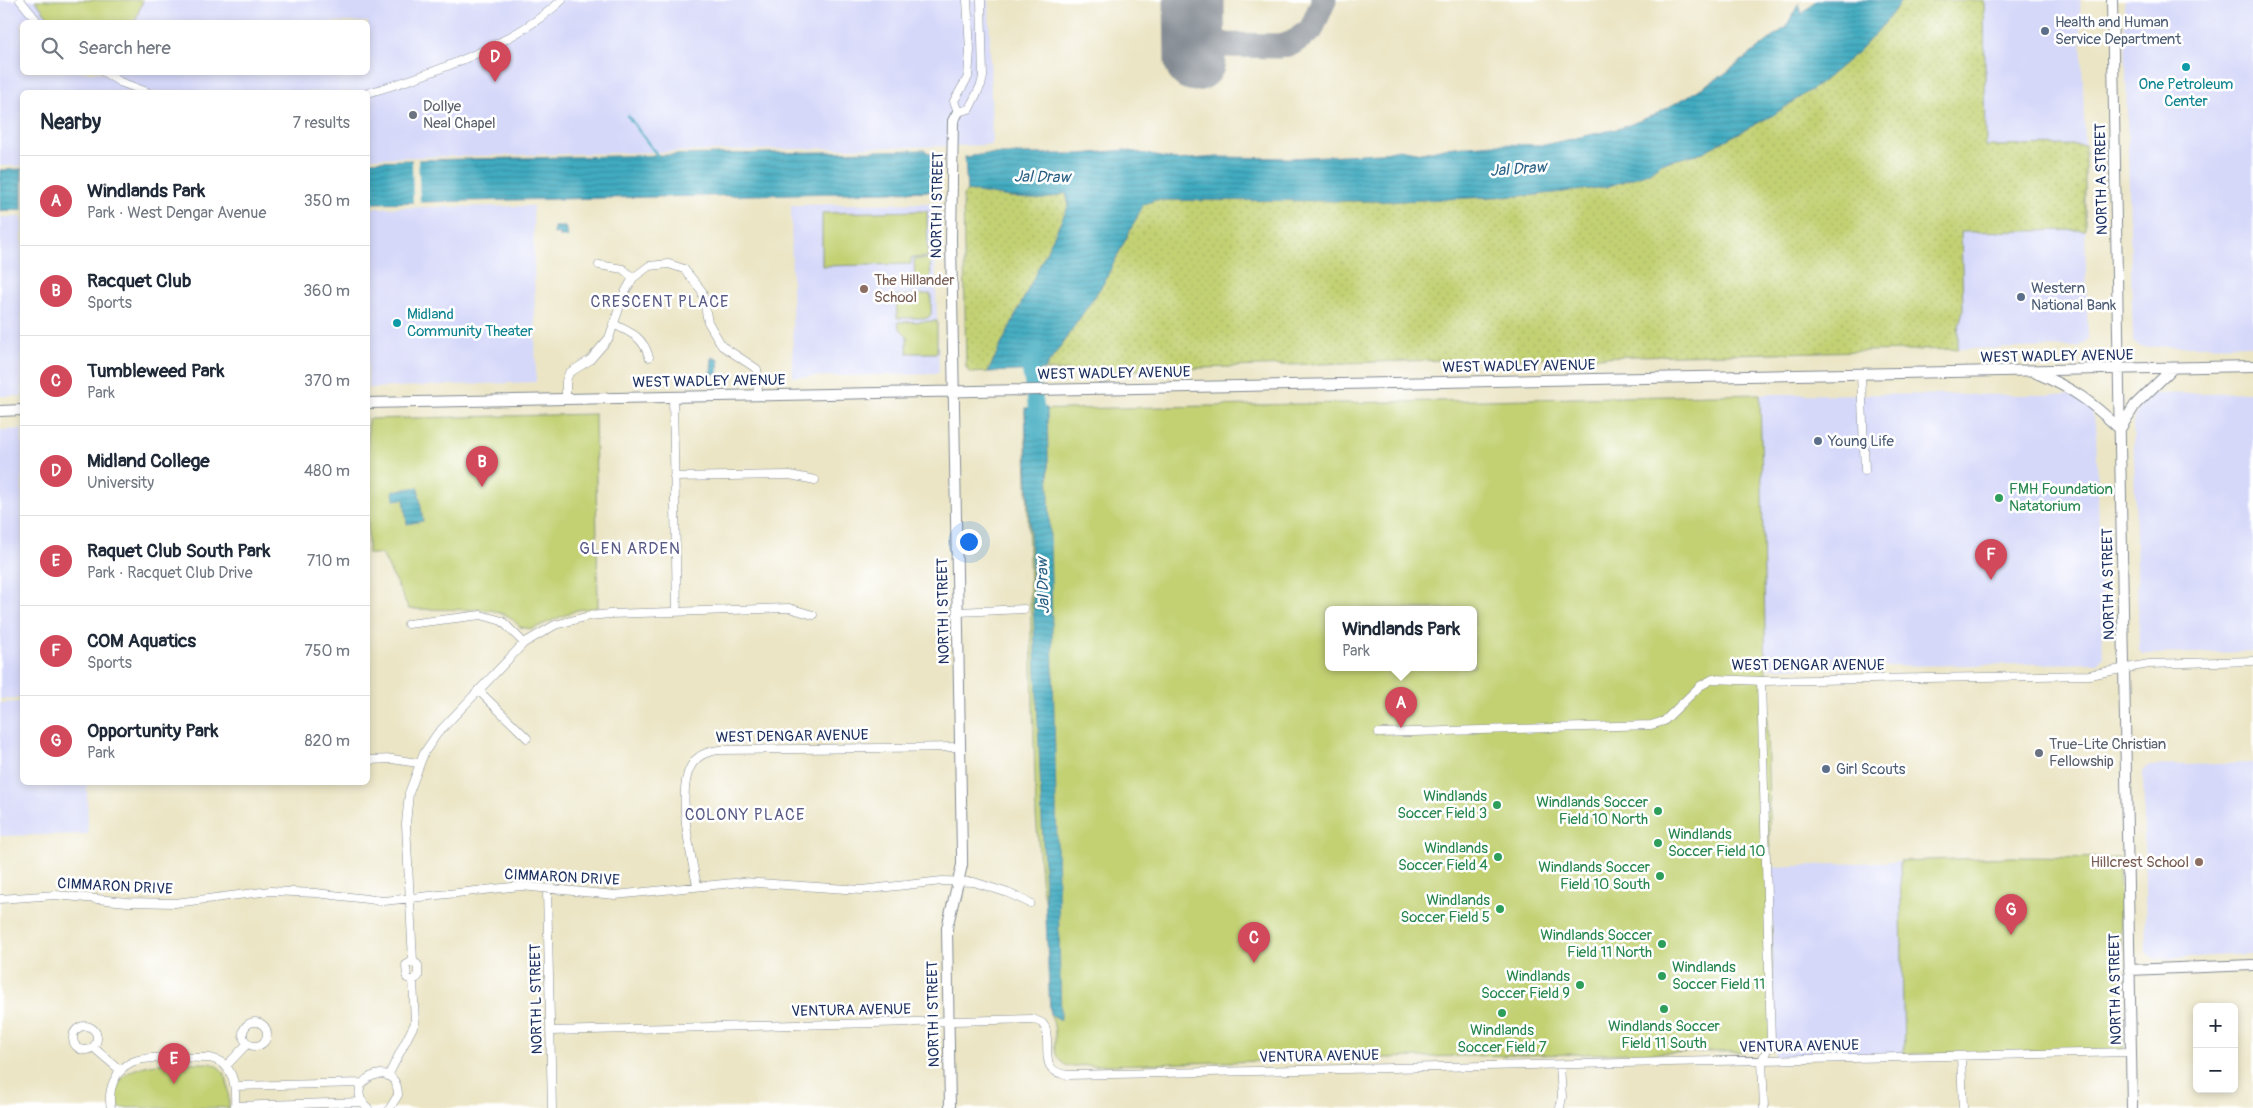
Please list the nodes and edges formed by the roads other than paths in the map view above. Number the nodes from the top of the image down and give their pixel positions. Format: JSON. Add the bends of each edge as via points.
{"nodes":[{"id":1,"x":20,"y":0,"type":"edge"},
{"id":2,"x":562,"y":0,"type":"edge"},
{"id":3,"x":967,"y":0,"type":"edge"},
{"id":4,"x":981,"y":0,"type":"edge"},
{"id":5,"x":2112,"y":0,"type":"edge"},
{"id":6,"x":36,"y":20,"type":"edge"},
{"id":7,"x":109,"y":75,"type":"edge"},
{"id":8,"x":142,"y":90,"type":"edge"},
{"id":9,"x":370,"y":92,"type":"edge"},
{"id":10,"x":958,"y":112,"type":"junction"},
{"id":11,"x":599,"y":266,"type":"dead end"},
{"id":12,"x":633,"y":278,"type":"junction"},
{"id":13,"x":614,"y":324,"type":"junction"},
{"id":14,"x":649,"y":357,"type":"dead end"},
{"id":15,"x":2253,"y":366,"type":"edge"},
{"id":16,"x":2173,"y":368,"type":"junction"},
{"id":17,"x":2119,"y":369,"type":"junction"},
{"id":18,"x":2033,"y":371,"type":"junction"},
{"id":19,"x":1862,"y":375,"type":"junction"},
{"id":20,"x":953,"y":391,"type":"junction"},
{"id":21,"x":758,"y":395,"type":"junction"},
{"id":22,"x":673,"y":397,"type":"junction"},
{"id":23,"x":566,"y":398,"type":"junction"},
{"id":24,"x":370,"y":403,"type":"edge"},
{"id":25,"x":20,"y":410,"type":"edge"},
{"id":26,"x":0,"y":411,"type":"edge"},
{"id":27,"x":2120,"y":430,"type":"junction"},
{"id":28,"x":1865,"y":471,"type":"dead end"},
{"id":29,"x":674,"y":477,"type":"junction"},
{"id":30,"x":815,"y":480,"type":"dead end"},
{"id":31,"x":1024,"y":609,"type":"dead end"},
{"id":32,"x":676,"y":611,"type":"junction"},
{"id":33,"x":958,"y":612,"type":"junction"},
{"id":34,"x":813,"y":615,"type":"dead end"},
{"id":35,"x":408,"y":624,"type":"dead end"},
{"id":36,"x":524,"y":644,"type":"junction"},
{"id":37,"x":2253,"y":661,"type":"edge"},
{"id":38,"x":2125,"y":669,"type":"junction"},
{"id":39,"x":1761,"y":681,"type":"junction"},
{"id":40,"x":478,"y":690,"type":"junction"},
{"id":41,"x":1379,"y":733,"type":"dead end"},
{"id":42,"x":527,"y":738,"type":"dead end"},
{"id":43,"x":961,"y":746,"type":"junction"},
{"id":44,"x":370,"y":760,"type":"edge"},
{"id":45,"x":418,"y":764,"type":"junction"},
{"id":46,"x":958,"y":882,"type":"junction"},
{"id":47,"x":697,"y":885,"type":"junction"},
{"id":48,"x":547,"y":889,"type":"junction"},
{"id":49,"x":411,"y":899,"type":"junction"},
{"id":50,"x":0,"y":900,"type":"edge"},
{"id":51,"x":1030,"y":903,"type":"dead end"},
{"id":52,"x":2253,"y":965,"type":"edge"},
{"id":53,"x":2129,"y":970,"type":"junction"},
{"id":54,"x":948,"y":1021,"type":"junction"},
{"id":55,"x":550,"y":1031,"type":"junction"},
{"id":56,"x":248,"y":1043,"type":"dead end"},
{"id":57,"x":93,"y":1047,"type":"dead end"},
{"id":58,"x":2131,"y":1052,"type":"junction"},
{"id":59,"x":1961,"y":1056,"type":"junction"},
{"id":60,"x":1762,"y":1060,"type":"junction"},
{"id":61,"x":1560,"y":1065,"type":"junction"},
{"id":62,"x":226,"y":1066,"type":"junction"},
{"id":63,"x":121,"y":1071,"type":"junction"},
{"id":64,"x":388,"y":1076,"type":"junction"},
{"id":65,"x":363,"y":1083,"type":"junction"},
{"id":66,"x":235,"y":1086,"type":"junction"},
{"id":67,"x":366,"y":1105,"type":"edge"},
{"id":68,"x":235,"y":1107,"type":"edge"},
{"id":69,"x":111,"y":1108,"type":"edge"},
{"id":70,"x":390,"y":1108,"type":"edge"},
{"id":71,"x":552,"y":1108,"type":"edge"},
{"id":72,"x":950,"y":1108,"type":"edge"},
{"id":73,"x":1560,"y":1108,"type":"edge"},
{"id":74,"x":1764,"y":1108,"type":"edge"},
{"id":75,"x":1962,"y":1108,"type":"edge"},
{"id":76,"x":2132,"y":1108,"type":"edge"}],
"edges":[{"from":1,"to":6,"type":"street"},
{"from":2,"to":9,"type":"street","via":[[509,37],[432,72]]},
{"from":3,"to":10,"type":"street","via":[[968,77],[954,101]]},
{"from":4,"to":10,"type":"street","via":[[982,86],[969,109]]},
{"from":5,"to":17,"type":"main road","name":"NORTH A STREET"},
{"from":7,"to":8,"type":"street"},
{"from":10,"to":20,"type":"main road","name":"NORTH I STREET","via":[[953,121]]},
{"from":11,"to":12,"type":"street","via":[[622,269]]},
{"from":12,"to":13,"type":"street"},
{"from":12,"to":21,"type":"street","via":[[649,266],[669,264],[684,269],[702,291],[708,322],[722,346],[757,369]]},
{"from":13,"to":14,"type":"street","via":[[645,344]]},
{"from":13,"to":23,"type":"street","via":[[609,338],[590,360],[569,373]]},
{"from":15,"to":16,"type":"main road","name":"WEST WADLEY AVENUE"},
{"from":16,"to":17,"type":"main road","name":"WEST WADLEY AVENUE"},
{"from":16,"to":27,"type":"main road","via":[[2135,405]]},
{"from":17,"to":18,"type":"main road","name":"WEST WADLEY AVENUE"},
{"from":17,"to":27,"type":"main road","name":"NORTH A STREET"},
{"from":18,"to":19,"type":"main road","name":"WEST WADLEY AVENUE"},
{"from":18,"to":27,"type":"main road","via":[[2068,386]]},
{"from":19,"to":20,"type":"main road","name":"WEST WADLEY AVENUE"},
{"from":19,"to":28,"type":"street"},
{"from":20,"to":21,"type":"main road","name":"WEST WADLEY AVENUE"},
{"from":20,"to":33,"type":"main road","name":"NORTH I STREET"},
{"from":21,"to":22,"type":"main road","name":"WEST WADLEY AVENUE"},
{"from":22,"to":23,"type":"main road","name":"WEST WADLEY AVENUE"},
{"from":22,"to":29,"type":"street"},
{"from":23,"to":24,"type":"main road","name":"WEST WADLEY AVENUE"},
{"from":25,"to":26,"type":"main road"},
{"from":27,"to":38,"type":"main road","name":"NORTH A STREET"},
{"from":29,"to":30,"type":"street","via":[[790,475]]},
{"from":29,"to":32,"type":"street"},
{"from":31,"to":33,"type":"street"},
{"from":32,"to":34,"type":"street","via":[[789,608]]},
{"from":32,"to":36,"type":"street","via":[[579,618],[555,625]]},
{"from":33,"to":43,"type":"main road","name":"NORTH I STREET"},
{"from":35,"to":36,"type":"street","via":[[481,615],[502,621]]},
{"from":36,"to":40,"type":"street"},
{"from":37,"to":38,"type":"street","name":"WEST DENGAR AVENUE","via":[[2149,664]]},
{"from":38,"to":39,"type":"street","name":"WEST DENGAR AVENUE","via":[[2089,675]]},
{"from":38,"to":53,"type":"main road","name":"NORTH A STREET"},
{"from":39,"to":41,"type":"street","name":"WEST DENGAR AVENUE","via":[[1713,679],[1700,686],[1664,721],[1651,725]]},
{"from":39,"to":60,"type":"street","via":[[1771,1042]]},
{"from":40,"to":42,"type":"street"},
{"from":40,"to":45,"type":"street","via":[[437,734]]},
{"from":43,"to":46,"type":"main road","name":"NORTH I STREET","via":[[962,854]]},
{"from":43,"to":47,"type":"street","name":"WEST DENGAR AVENUE","via":[[720,750],[703,754],[688,772],[686,790],[687,836]]},
{"from":44,"to":45,"type":"street"},
{"from":45,"to":49,"type":"street","via":[[407,808]]},
{"from":46,"to":47,"type":"street","name":"CIMMARON DRIVE","via":[[861,890],[751,882]]},
{"from":46,"to":51,"type":"street","name":"CIMMARON DRIVE","via":[[974,882]]},
{"from":46,"to":54,"type":"main road","name":"NORTH I STREET","via":[[947,928]]},
{"from":47,"to":48,"type":"street","name":"CIMMARON DRIVE","via":[[615,895]]},
{"from":48,"to":49,"type":"street","name":"CIMMARON DRIVE","via":[[501,887]]},
{"from":48,"to":55,"type":"street","name":"NORTH L STREET"},
{"from":49,"to":50,"type":"street","name":"CIMMARON DRIVE","via":[[384,901],[270,891],[175,903],[56,895]]},
{"from":49,"to":64,"type":"street","via":[[412,961],[418,965],[418,977],[413,980],[415,1023]]},
{"from":52,"to":53,"type":"main road"},
{"from":53,"to":58,"type":"main road","name":"NORTH A STREET"},
{"from":54,"to":55,"type":"street","name":"VENTURA AVENUE"},
{"from":54,"to":61,"type":"street","name":"VENTURA AVENUE","via":[[1038,1020],[1047,1032],[1049,1066],[1055,1073],[1068,1075]]},
{"from":54,"to":72,"type":"main road","name":"NORTH I STREET"},
{"from":55,"to":71,"type":"street","name":"NORTH L STREET"},
{"from":56,"to":62,"type":"street"},
{"from":57,"to":63,"type":"street"},
{"from":58,"to":59,"type":"street","name":"VENTURA AVENUE"},
{"from":58,"to":76,"type":"main road","name":"NORTH A STREET"},
{"from":59,"to":60,"type":"street","name":"VENTURA AVENUE"},
{"from":59,"to":75,"type":"street"},
{"from":60,"to":61,"type":"street","name":"VENTURA AVENUE"},
{"from":60,"to":74,"type":"street"},
{"from":61,"to":73,"type":"street"},
{"from":62,"to":63,"type":"street","via":[[210,1058],[148,1059],[131,1062]]},
{"from":62,"to":66,"type":"street"},
{"from":63,"to":69,"type":"street","via":[[110,1091]]},
{"from":64,"to":65,"type":"street","via":[[377,1074]]},
{"from":64,"to":70,"type":"street","via":[[398,1090],[397,1100]]},
{"from":65,"to":66,"type":"street"},
{"from":65,"to":67,"type":"street","via":[[360,1094]]},
{"from":66,"to":68,"type":"street"},
{"from":67,"to":68,"type":"street"}]}
